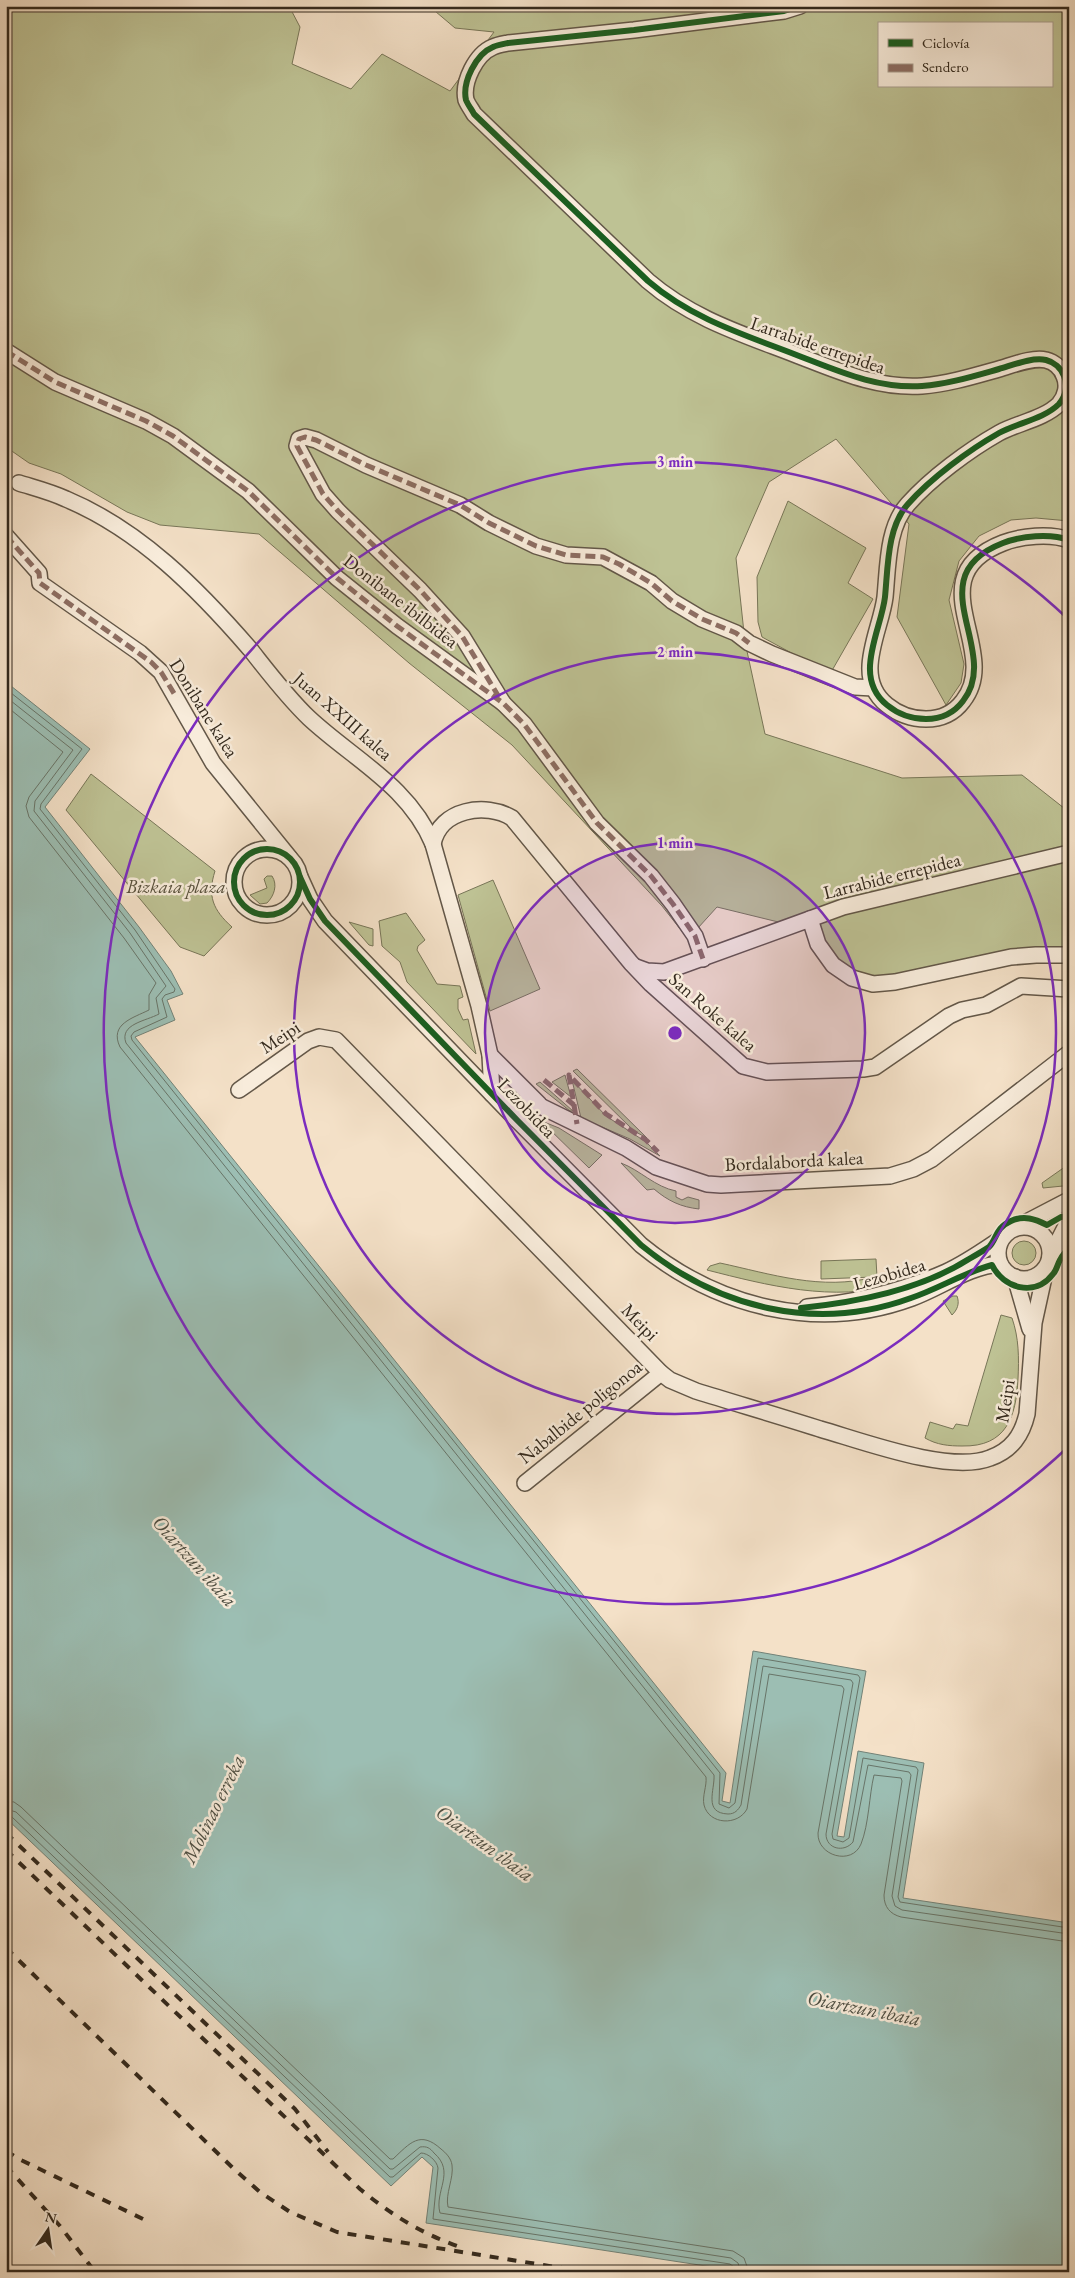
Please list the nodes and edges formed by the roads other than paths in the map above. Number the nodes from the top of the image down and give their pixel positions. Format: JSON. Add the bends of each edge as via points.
{"nodes":[{"id":1,"x":800,"y":6,"type":"edge"},
{"id":2,"x":6,"y":352,"type":"edge"},
{"id":3,"x":19,"y":483,"type":"dead end"},
{"id":4,"x":6,"y":536,"type":"edge"},
{"id":5,"x":1069,"y":540,"type":"edge"},
{"id":6,"x":873,"y":688,"type":"junction"},
{"id":7,"x":503,"y":703,"type":"junction"},
{"id":8,"x":433,"y":844,"type":"junction"},
{"id":9,"x":1069,"y":853,"type":"edge"},
{"id":10,"x":289,"y":857,"type":"junction"},
{"id":11,"x":300,"y":877,"type":"junction"},
{"id":12,"x":285,"y":909,"type":"junction"},
{"id":13,"x":810,"y":919,"type":"junction"},
{"id":14,"x":325,"y":921,"type":"junction"},
{"id":15,"x":1069,"y":956,"type":"edge"},
{"id":16,"x":703,"y":959,"type":"junction"},
{"id":17,"x":631,"y":964,"type":"junction"},
{"id":18,"x":1069,"y":988,"type":"edge"},
{"id":19,"x":1069,"y":1053,"type":"edge"},
{"id":20,"x":490,"y":1055,"type":"junction"},
{"id":21,"x":468,"y":1069,"type":"junction"},
{"id":22,"x":239,"y":1090,"type":"dead end"},
{"id":23,"x":492,"y":1094,"type":"junction"},
{"id":24,"x":542,"y":1107,"type":"junction"},
{"id":25,"x":517,"y":1120,"type":"junction"},
{"id":26,"x":1069,"y":1200,"type":"edge"},
{"id":27,"x":1069,"y":1220,"type":"edge"},
{"id":28,"x":1016,"y":1228,"type":"junction"},
{"id":29,"x":1002,"y":1238,"type":"junction"},
{"id":30,"x":1048,"y":1262,"type":"junction"},
{"id":31,"x":1000,"y":1264,"type":"junction"},
{"id":32,"x":1015,"y":1278,"type":"junction"},
{"id":33,"x":773,"y":1309,"type":"junction"},
{"id":34,"x":1032,"y":1342,"type":"junction"},
{"id":35,"x":661,"y":1373,"type":"junction"},
{"id":36,"x":525,"y":1483,"type":"dead end"}],
"edges":[{"from":1,"to":6,"type":"street","name":"Larrabide errepidea","via":[[784,11],[492,47],[482,54],[472,69],[466,100],[474,114],[648,281],[666,297],[707,320],[872,383],[923,386],[1028,361],[1046,360],[1057,365],[1064,375],[1065,394],[1058,405],[1000,433],[971,452],[920,492],[899,515],[871,650]]},
{"from":2,"to":7,"type":"street","name":"Donibane ibilbidea","via":[[55,382],[173,436],[248,491],[336,578]]},
{"from":3,"to":8,"type":"street","name":"Juan XXIII kalea","via":[[66,499],[127,532],[159,556],[250,649],[293,702],[400,793],[426,826]]},
{"from":4,"to":10,"type":"street","name":"Donibane kalea","via":[[39,572],[40,583],[161,672],[213,763]]},
{"from":5,"to":6,"type":"street","via":[[1048,536],[1008,541],[979,555],[970,567],[962,590],[962,609],[974,661],[974,679],[959,706],[939,718],[912,717],[883,702]]},
{"from":6,"to":7,"type":"street","via":[[855,687],[772,654],[702,619],[672,601],[651,583],[603,557],[566,555],[536,546],[489,524],[460,505],[316,440],[299,439],[297,446],[323,494],[462,636]]},
{"from":7,"to":16,"type":"street","name":"Donibane ibilbidea","via":[[524,724],[597,823],[651,876],[695,936]]},
{"from":8,"to":17,"type":"street","name":"San Roke kalea","via":[[438,830],[463,813],[489,809],[505,814],[518,824]]},
{"from":8,"to":20,"type":"street","name":"Juan XXIII kalea"},
{"from":9,"to":13,"type":"street","name":"Larrabide errepidea","via":[[843,907]]},
{"from":10,"to":11,"type":"street"},
{"from":10,"to":12,"type":"street","via":[[272,849],[253,852],[239,864],[234,880],[238,896],[248,908],[263,914]]},
{"from":11,"to":12,"type":"street","via":[[297,895]]},
{"from":11,"to":14,"type":"street","name":"Lezobidea","via":[[310,900]]},
{"from":12,"to":14,"type":"street","name":"Lezobidea","via":[[306,911]]},
{"from":13,"to":15,"type":"street","name":"Larrabide errepidea","via":[[818,944],[828,960],[852,978],[873,984],[1011,957]]},
{"from":13,"to":16,"type":"street"},
{"from":14,"to":21,"type":"street","name":"Lezobidea"},
{"from":16,"to":17,"type":"street","via":[[657,973]]},
{"from":17,"to":18,"type":"street","name":"San Roke kalea","via":[[735,1061],[750,1070],[767,1072],[875,1067],[962,1010],[986,1005],[1021,986]]},
{"from":19,"to":24,"type":"street","name":"Bordalaborda kalea","via":[[932,1159],[913,1170],[890,1176],[721,1186],[706,1184],[656,1167],[626,1148]]},
{"from":20,"to":21,"type":"street","via":[[484,1070]]},
{"from":20,"to":23,"type":"street","name":"Juan XXIII kalea"},
{"from":20,"to":24,"type":"street","name":"Juan XXIII kalea"},
{"from":21,"to":23,"type":"street","name":"Lezobidea"},
{"from":22,"to":35,"type":"street","name":"Meipi","via":[[313,1038],[331,1038],[341,1043]]},
{"from":23,"to":25,"type":"street","name":"Lezobidea"},
{"from":24,"to":25,"type":"street","name":"Bordalaborda kalea","via":[[523,1102],[516,1108]]},
{"from":25,"to":33,"type":"street","name":"Lezobidea","via":[[641,1245],[660,1260],[703,1286]]},
{"from":26,"to":28,"type":"street"},
{"from":27,"to":30,"type":"street","name":"Meipi"},
{"from":28,"to":29,"type":"street"},
{"from":28,"to":30,"type":"street","via":[[1026,1227],[1042,1233],[1047,1240]]},
{"from":29,"to":31,"type":"street","via":[[998,1251]]},
{"from":29,"to":33,"type":"street","name":"Lezobidea","via":[[947,1272],[910,1286],[856,1300],[806,1308]]},
{"from":30,"to":32,"type":"street","via":[[1032,1278]]},
{"from":30,"to":34,"type":"street","name":"Meipi","via":[[1037,1304]]},
{"from":31,"to":32,"type":"street"},
{"from":31,"to":33,"type":"street","name":"Lezobidea","via":[[964,1275],[911,1298],[869,1310],[812,1315]]},
{"from":32,"to":34,"type":"street","name":"Meipi","via":[[1026,1309]]},
{"from":34,"to":35,"type":"street","name":"Meipi","via":[[1024,1429],[1004,1452],[974,1462],[899,1452],[696,1391]]},
{"from":35,"to":36,"type":"street","name":"Nabalbide poligonoa"}]}
